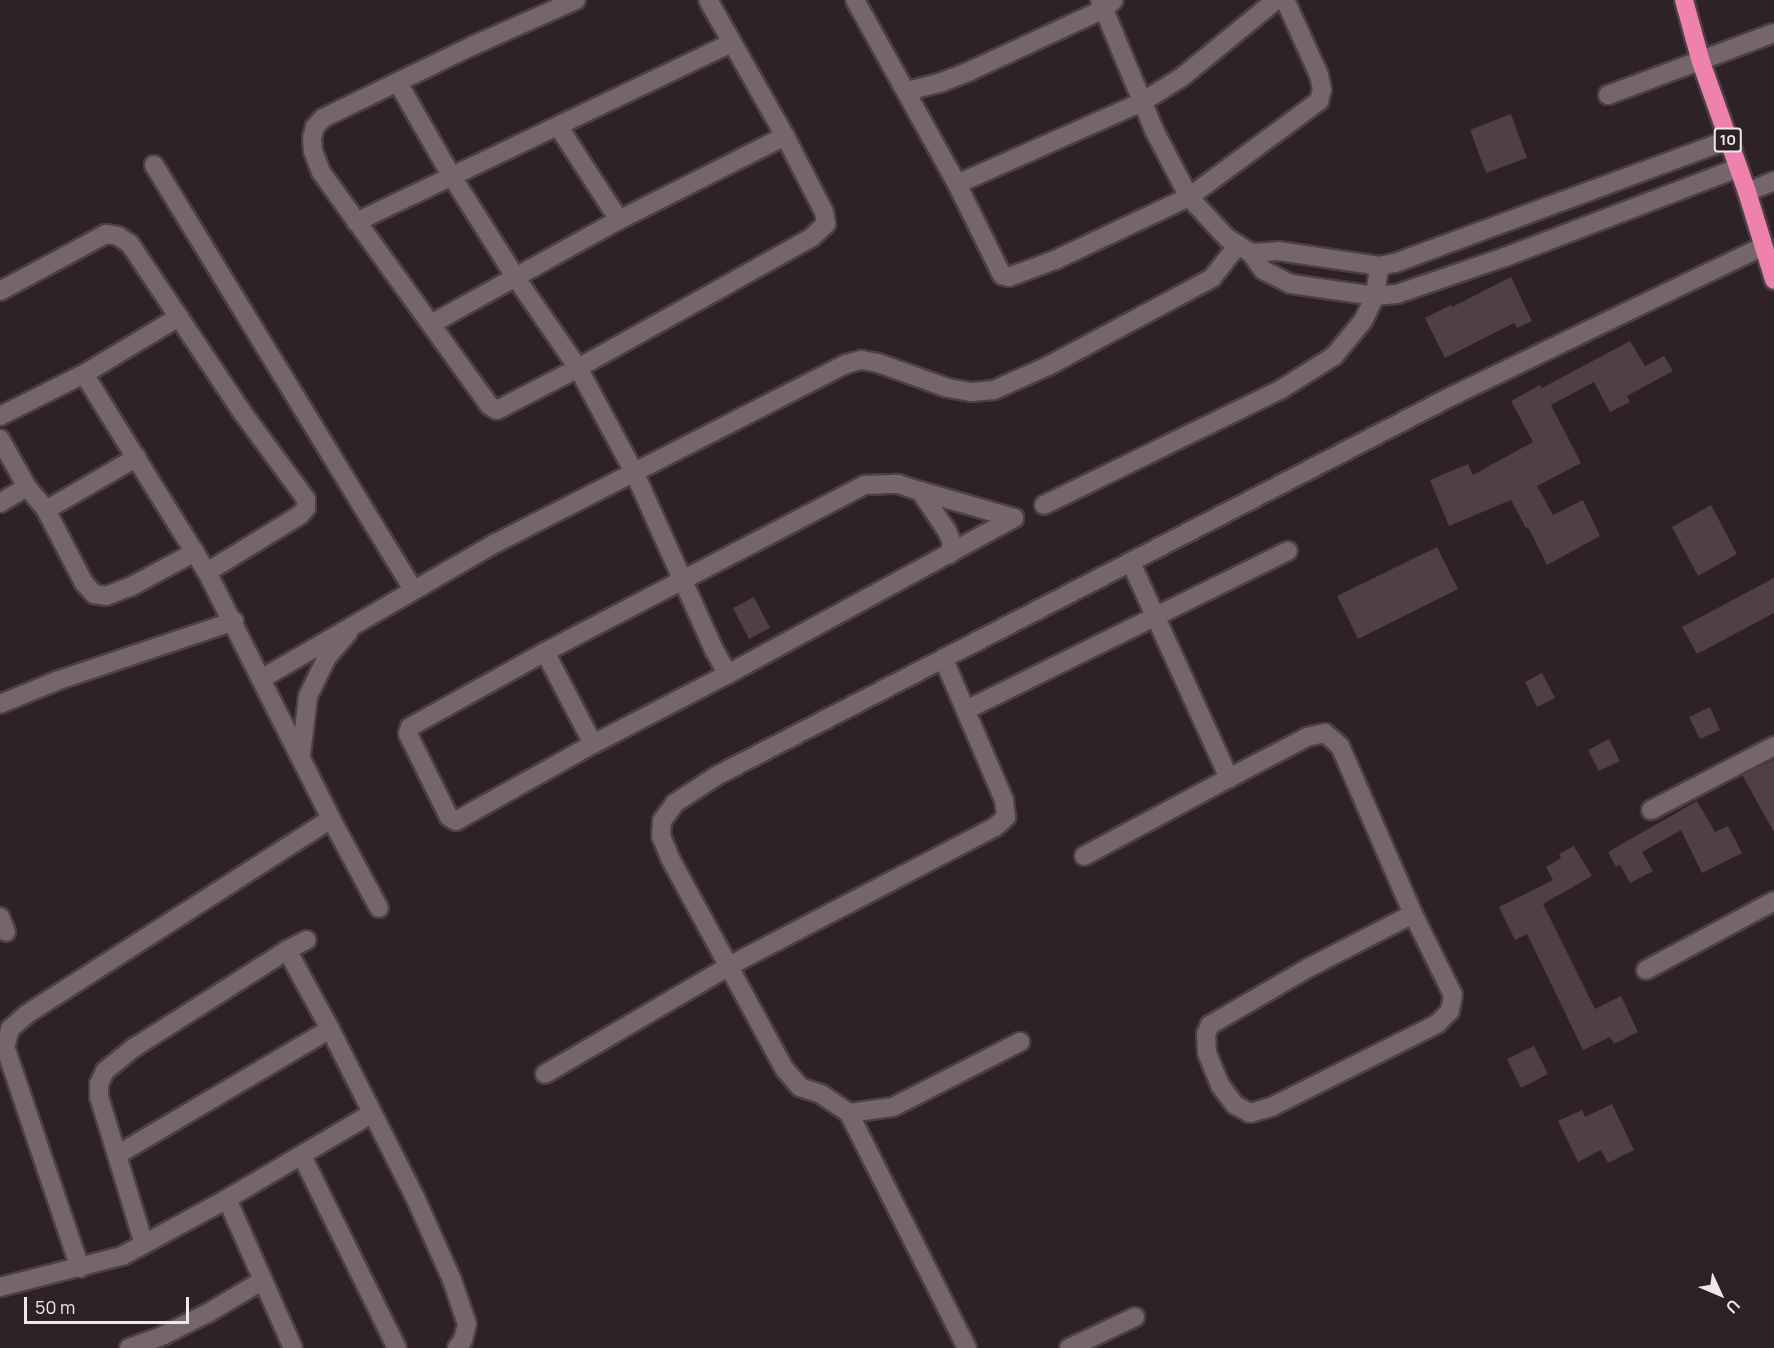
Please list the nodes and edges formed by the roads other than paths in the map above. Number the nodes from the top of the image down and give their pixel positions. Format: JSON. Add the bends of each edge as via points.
{"nodes":[{"id":1,"x":576,"y":0,"type":"edge"},
{"id":2,"x":708,"y":0,"type":"edge"},
{"id":3,"x":1276,"y":0,"type":"edge"},
{"id":4,"x":1285,"y":0,"type":"edge"},
{"id":5,"x":1684,"y":0,"type":"edge"},
{"id":6,"x":862,"y":2,"type":"edge"},
{"id":7,"x":1106,"y":3,"type":"edge"},
{"id":8,"x":1774,"y":33,"type":"edge"},
{"id":9,"x":732,"y":43,"type":"junction"},
{"id":10,"x":1701,"y":62,"type":"junction"},
{"id":11,"x":398,"y":83,"type":"junction"},
{"id":12,"x":907,"y":91,"type":"junction"},
{"id":13,"x":1608,"y":95,"type":"dead end"},
{"id":14,"x":1142,"y":102,"type":"junction"},
{"id":15,"x":558,"y":126,"type":"junction"},
{"id":16,"x":785,"y":136,"type":"junction"},
{"id":17,"x":1727,"y":140,"type":"junction"},
{"id":18,"x":154,"y":165,"type":"dead end"},
{"id":19,"x":1738,"y":168,"type":"junction"},
{"id":20,"x":451,"y":175,"type":"junction"},
{"id":21,"x":1774,"y":181,"type":"edge"},
{"id":22,"x":957,"y":184,"type":"junction"},
{"id":23,"x":1747,"y":192,"type":"junction"},
{"id":24,"x":1190,"y":197,"type":"junction"},
{"id":25,"x":1518,"y":219,"type":"junction"},
{"id":26,"x":619,"y":220,"type":"junction"},
{"id":27,"x":356,"y":222,"type":"junction"},
{"id":28,"x":1763,"y":246,"type":"junction"},
{"id":29,"x":1526,"y":247,"type":"junction"},
{"id":30,"x":1245,"y":249,"type":"junction"},
{"id":31,"x":1379,"y":266,"type":"junction"},
{"id":32,"x":516,"y":278,"type":"junction"},
{"id":33,"x":1774,"y":280,"type":"edge"},
{"id":34,"x":0,"y":291,"type":"edge"},
{"id":35,"x":1375,"y":296,"type":"junction"},
{"id":36,"x":179,"y":317,"type":"junction"},
{"id":37,"x":431,"y":324,"type":"junction"},
{"id":38,"x":578,"y":368,"type":"junction"},
{"id":39,"x":84,"y":374,"type":"junction"},
{"id":40,"x":0,"y":416,"type":"edge"},
{"id":41,"x":0,"y":439,"type":"edge"},
{"id":42,"x":137,"y":458,"type":"junction"},
{"id":43,"x":635,"y":474,"type":"junction"},
{"id":44,"x":27,"y":487,"type":"junction"},
{"id":45,"x":920,"y":491,"type":"junction"},
{"id":46,"x":0,"y":503,"type":"edge"},
{"id":47,"x":1044,"y":505,"type":"dead end"},
{"id":48,"x":46,"y":510,"type":"junction"},
{"id":49,"x":195,"y":552,"type":"junction"},
{"id":50,"x":1288,"y":552,"type":"dead end"},
{"id":51,"x":949,"y":555,"type":"junction"},
{"id":52,"x":1131,"y":562,"type":"junction"},
{"id":53,"x":207,"y":572,"type":"junction"},
{"id":54,"x":685,"y":581,"type":"junction"},
{"id":55,"x":413,"y":589,"type":"junction"},
{"id":56,"x":1154,"y":616,"type":"junction"},
{"id":57,"x":234,"y":621,"type":"junction"},
{"id":58,"x":358,"y":622,"type":"junction"},
{"id":59,"x":545,"y":652,"type":"junction"},
{"id":60,"x":944,"y":660,"type":"junction"},
{"id":61,"x":728,"y":674,"type":"junction"},
{"id":62,"x":261,"y":679,"type":"junction"},
{"id":63,"x":0,"y":704,"type":"edge"},
{"id":64,"x":966,"y":710,"type":"junction"},
{"id":65,"x":593,"y":744,"type":"junction"},
{"id":66,"x":1774,"y":746,"type":"edge"},
{"id":67,"x":301,"y":757,"type":"junction"},
{"id":68,"x":1228,"y":778,"type":"junction"},
{"id":69,"x":1651,"y":810,"type":"dead end"},
{"id":70,"x":331,"y":819,"type":"junction"},
{"id":71,"x":1084,"y":856,"type":"dead end"},
{"id":72,"x":1774,"y":901,"type":"edge"},
{"id":73,"x":379,"y":908,"type":"dead end"},
{"id":74,"x":1413,"y":914,"type":"junction"},
{"id":75,"x":307,"y":940,"type":"dead end"},
{"id":76,"x":287,"y":950,"type":"junction"},
{"id":77,"x":729,"y":966,"type":"junction"},
{"id":78,"x":1646,"y":970,"type":"dead end"},
{"id":79,"x":330,"y":1029,"type":"junction"},
{"id":80,"x":1020,"y":1042,"type":"dead end"},
{"id":81,"x":545,"y":1074,"type":"dead end"},
{"id":82,"x":849,"y":1113,"type":"junction"},
{"id":83,"x":371,"y":1114,"type":"junction"},
{"id":84,"x":117,"y":1155,"type":"junction"},
{"id":85,"x":302,"y":1156,"type":"junction"},
{"id":86,"x":227,"y":1199,"type":"junction"},
{"id":87,"x":144,"y":1244,"type":"junction"},
{"id":88,"x":80,"y":1268,"type":"junction"},
{"id":89,"x":262,"y":1281,"type":"junction"},
{"id":90,"x":0,"y":1287,"type":"edge"},
{"id":91,"x":1135,"y":1317,"type":"dead end"},
{"id":92,"x":166,"y":1342,"type":"edge"},
{"id":93,"x":129,"y":1348,"type":"edge"},
{"id":94,"x":292,"y":1348,"type":"edge"},
{"id":95,"x":397,"y":1348,"type":"edge"},
{"id":96,"x":457,"y":1348,"type":"edge"},
{"id":97,"x":967,"y":1348,"type":"edge"},
{"id":98,"x":1069,"y":1348,"type":"edge"}],
"edges":[{"from":1,"to":11,"type":"street"},
{"from":2,"to":9,"type":"street"},
{"from":3,"to":14,"type":"street","via":[[1182,77]]},
{"from":4,"to":24,"type":"street","via":[[1319,75],[1319,101]]},
{"from":5,"to":10,"type":"highway","number":"10"},
{"from":6,"to":12,"type":"street"},
{"from":7,"to":12,"type":"street","via":[[970,71]]},
{"from":7,"to":14,"type":"street"},
{"from":8,"to":10,"type":"street"},
{"from":9,"to":15,"type":"street"},
{"from":9,"to":16,"type":"street"},
{"from":10,"to":13,"type":"street"},
{"from":10,"to":17,"type":"highway","number":"10"},
{"from":11,"to":20,"type":"street"},
{"from":11,"to":27,"type":"street","via":[[323,118],[315,127],[313,151],[321,172]]},
{"from":12,"to":22,"type":"street"},
{"from":14,"to":22,"type":"street"},
{"from":14,"to":24,"type":"street"},
{"from":15,"to":20,"type":"street"},
{"from":15,"to":26,"type":"street"},
{"from":16,"to":26,"type":"street"},
{"from":16,"to":38,"type":"street","via":[[824,212],[823,230]]},
{"from":17,"to":19,"type":"highway","number":"10"},
{"from":17,"to":25,"type":"street"},
{"from":18,"to":55,"type":"street"},
{"from":19,"to":23,"type":"highway","number":"10"},
{"from":19,"to":29,"type":"street"},
{"from":20,"to":27,"type":"street"},
{"from":20,"to":32,"type":"street"},
{"from":21,"to":23,"type":"street"},
{"from":22,"to":24,"type":"street","via":[[997,267],[1002,275],[1010,277]]},
{"from":23,"to":28,"type":"highway","number":"10"},
{"from":24,"to":30,"type":"street","via":[[1227,238]]},
{"from":25,"to":29,"type":"street"},
{"from":25,"to":31,"type":"street"},
{"from":26,"to":32,"type":"street"},
{"from":27,"to":37,"type":"street"},
{"from":28,"to":33,"type":"highway","number":"10"},
{"from":28,"to":52,"type":"street","via":[[1452,396]]},
{"from":29,"to":35,"type":"street","via":[[1397,294]]},
{"from":30,"to":31,"type":"street","via":[[1287,251]]},
{"from":30,"to":35,"type":"street","via":[[1263,270],[1292,284]]},
{"from":30,"to":43,"type":"street","via":[[1212,278],[1048,366],[994,390],[971,392],[948,387],[861,360],[819,377]]},
{"from":31,"to":35,"type":"street"},
{"from":32,"to":37,"type":"street"},
{"from":32,"to":38,"type":"street"},
{"from":34,"to":36,"type":"street","via":[[106,234],[130,244]]},
{"from":35,"to":47,"type":"street","via":[[1363,321],[1334,356],[1280,390]]},
{"from":36,"to":39,"type":"street"},
{"from":36,"to":53,"type":"street","via":[[306,499],[306,508],[300,515]]},
{"from":37,"to":38,"type":"street","via":[[489,405],[497,410]]},
{"from":38,"to":43,"type":"street"},
{"from":39,"to":40,"type":"street"},
{"from":39,"to":42,"type":"street"},
{"from":41,"to":44,"type":"street"},
{"from":42,"to":48,"type":"street"},
{"from":42,"to":49,"type":"street"},
{"from":43,"to":54,"type":"street"},
{"from":43,"to":55,"type":"street"},
{"from":44,"to":46,"type":"street"},
{"from":44,"to":48,"type":"street"},
{"from":45,"to":51,"type":"street","via":[[947,531],[952,543]]},
{"from":45,"to":51,"type":"street","via":[[1014,518]]},
{"from":45,"to":54,"type":"street","via":[[898,484],[865,484]]},
{"from":48,"to":49,"type":"street","via":[[84,583],[94,594],[106,596],[130,587]]},
{"from":49,"to":53,"type":"street"},
{"from":50,"to":56,"type":"street"},
{"from":51,"to":61,"type":"street"},
{"from":52,"to":56,"type":"street"},
{"from":52,"to":60,"type":"street"},
{"from":53,"to":57,"type":"street"},
{"from":54,"to":59,"type":"street"},
{"from":54,"to":61,"type":"street"},
{"from":55,"to":58,"type":"street"},
{"from":56,"to":64,"type":"street","via":[[1077,658]]},
{"from":56,"to":68,"type":"street"},
{"from":57,"to":62,"type":"street"},
{"from":57,"to":63,"type":"street"},
{"from":58,"to":62,"type":"street"},
{"from":58,"to":67,"type":"street","via":[[327,657],[308,696]]},
{"from":59,"to":65,"type":"street"},
{"from":59,"to":65,"type":"street","via":[[410,727],[410,738],[449,817],[456,821]]},
{"from":60,"to":64,"type":"street"},
{"from":60,"to":77,"type":"street","via":[[718,775],[675,803],[662,821],[662,836],[670,858]]},
{"from":61,"to":65,"type":"street"},
{"from":62,"to":67,"type":"street"},
{"from":64,"to":77,"type":"street","via":[[1004,800],[1006,817],[995,827]]},
{"from":66,"to":69,"type":"street"},
{"from":67,"to":70,"type":"street"},
{"from":68,"to":71,"type":"street"},
{"from":68,"to":74,"type":"street","via":[[1307,737],[1325,733],[1340,746]]},
{"from":70,"to":73,"type":"street"},
{"from":70,"to":88,"type":"street","via":[[27,1014],[10,1029],[5,1047]]},
{"from":72,"to":78,"type":"street"},
{"from":74,"to":74,"type":"street","via":[[1210,1025],[1207,1052],[1220,1084],[1235,1105],[1250,1113],[1271,1107],[1437,1024],[1450,1011],[1453,995]]},
{"from":75,"to":76,"type":"street"},
{"from":76,"to":79,"type":"street"},
{"from":76,"to":84,"type":"street","via":[[135,1047],[105,1071],[99,1083],[99,1098]]},
{"from":77,"to":81,"type":"street"},
{"from":77,"to":82,"type":"street","via":[[785,1070],[800,1087],[821,1094]]},
{"from":79,"to":83,"type":"street"},
{"from":79,"to":84,"type":"street"},
{"from":80,"to":82,"type":"street","via":[[893,1107]]},
{"from":82,"to":97,"type":"street"},
{"from":83,"to":85,"type":"street"},
{"from":83,"to":96,"type":"street","via":[[414,1195],[466,1318],[466,1333]]},
{"from":84,"to":87,"type":"street"},
{"from":85,"to":86,"type":"street"},
{"from":85,"to":95,"type":"street"},
{"from":86,"to":87,"type":"street"},
{"from":86,"to":89,"type":"street"},
{"from":87,"to":88,"type":"street","via":[[122,1256]]},
{"from":88,"to":90,"type":"street"},
{"from":89,"to":92,"type":"street"},
{"from":89,"to":94,"type":"street"},
{"from":91,"to":98,"type":"street"},
{"from":92,"to":93,"type":"street"}]}
